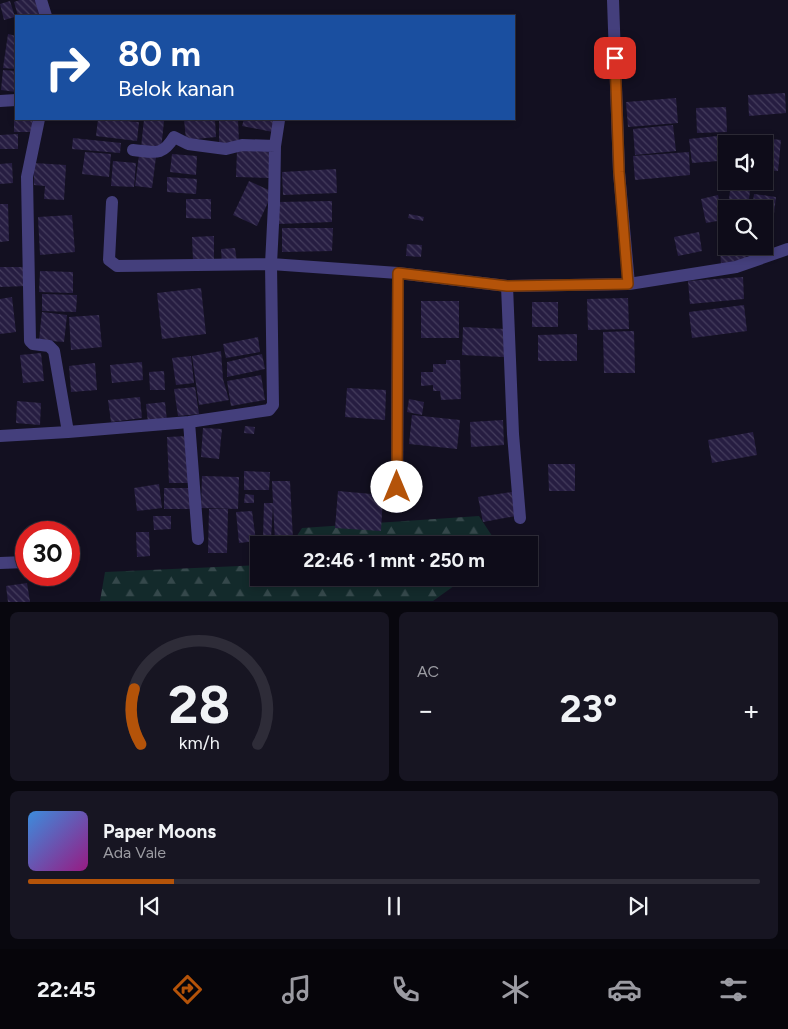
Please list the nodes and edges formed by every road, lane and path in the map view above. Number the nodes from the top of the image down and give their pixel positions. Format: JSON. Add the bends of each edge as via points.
{"nodes":[{"id":1,"x":41,"y":0,"type":"edge"},
{"id":2,"x":613,"y":0,"type":"edge"},
{"id":3,"x":46,"y":15,"type":"edge"},
{"id":4,"x":15,"y":100,"type":"edge"},
{"id":5,"x":0,"y":101,"type":"edge"},
{"id":6,"x":39,"y":120,"type":"edge"},
{"id":7,"x":279,"y":120,"type":"dead end"},
{"id":8,"x":275,"y":146,"type":"junction"},
{"id":9,"x":133,"y":150,"type":"dead end"},
{"id":10,"x":112,"y":202,"type":"dead end"},
{"id":11,"x":788,"y":250,"type":"edge"},
{"id":12,"x":271,"y":264,"type":"junction"},
{"id":13,"x":398,"y":273,"type":"junction"},
{"id":14,"x":628,"y":284,"type":"junction"},
{"id":15,"x":507,"y":286,"type":"junction"},
{"id":16,"x":189,"y":422,"type":"junction"},
{"id":17,"x":68,"y":432,"type":"junction"},
{"id":18,"x":0,"y":436,"type":"edge"},
{"id":19,"x":397,"y":507,"type":"dead end"},
{"id":20,"x":520,"y":518,"type":"dead end"},
{"id":21,"x":198,"y":538,"type":"dead end"},
{"id":22,"x":15,"y":562,"type":"edge"},
{"id":23,"x":0,"y":563,"type":"edge"}],
"edges":[{"from":1,"to":3,"type":"street"},
{"from":2,"to":14,"type":"street","via":[[619,172]]},
{"from":4,"to":5,"type":"street"},
{"from":6,"to":17,"type":"street","via":[[27,178],[30,341],[49,346],[54,351]]},
{"from":7,"to":8,"type":"street"},
{"from":8,"to":9,"type":"street","via":[[242,145],[226,149],[188,144],[174,137],[162,152]]},
{"from":8,"to":12,"type":"street"},
{"from":10,"to":12,"type":"street","via":[[109,260],[117,266]]},
{"from":11,"to":14,"type":"street","via":[[736,267]]},
{"from":12,"to":13,"type":"street"},
{"from":12,"to":16,"type":"street","via":[[273,405],[264,412]]},
{"from":13,"to":15,"type":"street"},
{"from":13,"to":19,"type":"street"},
{"from":14,"to":15,"type":"street"},
{"from":15,"to":20,"type":"street"},
{"from":16,"to":17,"type":"street"},
{"from":16,"to":21,"type":"street"},
{"from":17,"to":18,"type":"street"},
{"from":22,"to":23,"type":"street"}]}
